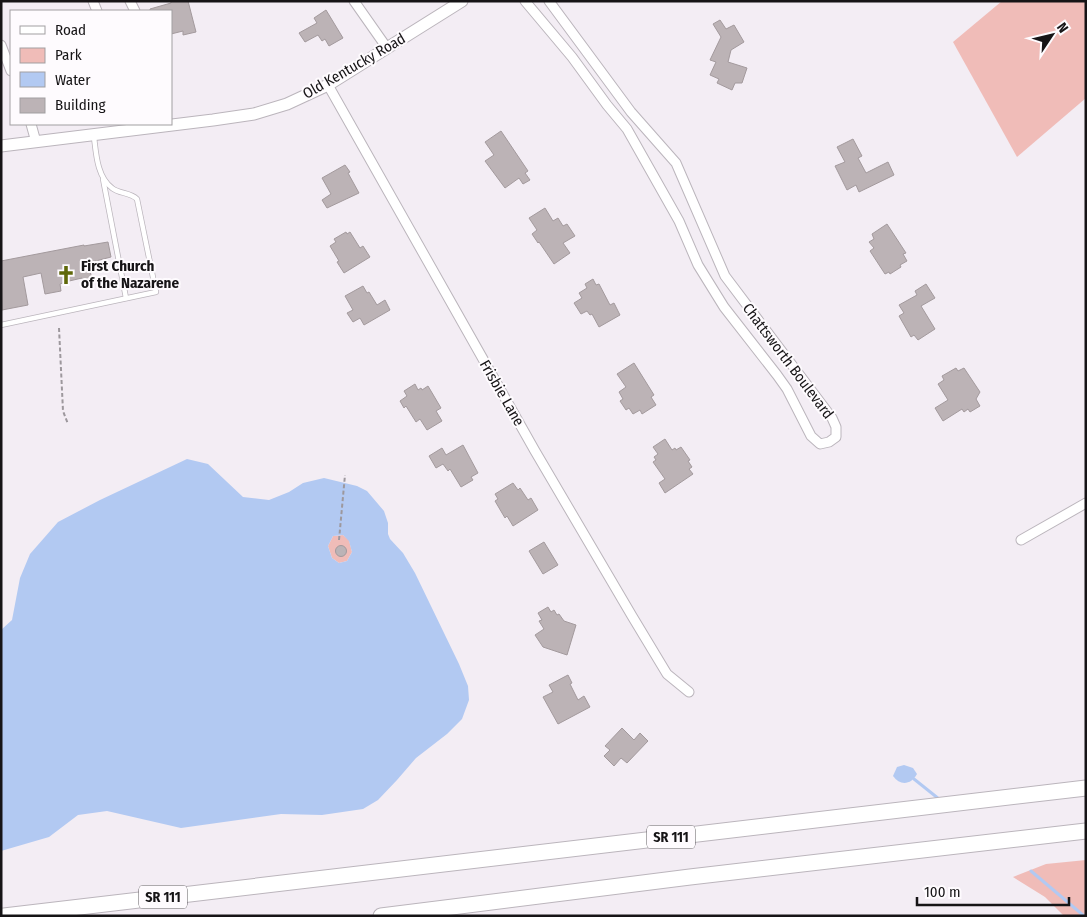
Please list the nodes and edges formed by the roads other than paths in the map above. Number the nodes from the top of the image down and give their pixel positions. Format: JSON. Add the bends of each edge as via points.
{"nodes":[{"id":1,"x":354,"y":1,"type":"edge"},
{"id":2,"x":462,"y":1,"type":"edge"},
{"id":3,"x":525,"y":1,"type":"edge"},
{"id":4,"x":549,"y":1,"type":"edge"},
{"id":5,"x":1,"y":45,"type":"edge"},
{"id":6,"x":387,"y":48,"type":"junction"},
{"id":7,"x":10,"y":68,"type":"edge"},
{"id":8,"x":328,"y":84,"type":"junction"},
{"id":9,"x":30,"y":125,"type":"edge"},
{"id":10,"x":93,"y":136,"type":"junction"},
{"id":11,"x":36,"y":142,"type":"junction"},
{"id":12,"x":1,"y":146,"type":"edge"},
{"id":13,"x":103,"y":178,"type":"junction"},
{"id":14,"x":126,"y":298,"type":"junction"},
{"id":15,"x":1,"y":325,"type":"edge"},
{"id":16,"x":1086,"y":504,"type":"edge"},
{"id":17,"x":1022,"y":540,"type":"dead end"},
{"id":18,"x":689,"y":692,"type":"dead end"},
{"id":19,"x":1086,"y":788,"type":"edge"},
{"id":20,"x":1086,"y":831,"type":"edge"},
{"id":21,"x":4,"y":916,"type":"edge"},
{"id":22,"x":381,"y":916,"type":"edge"}],
"edges":[{"from":1,"to":6,"type":"street"},
{"from":2,"to":6,"type":"street","name":"Old Kentucky Road"},
{"from":3,"to":4,"type":"street","name":"Chattsworth Boulevard","via":[[627,129],[679,221],[698,265],[724,307],[782,382],[811,436],[820,444],[829,442],[836,437],[832,418],[725,276],[676,163],[631,112]]},
{"from":5,"to":7,"type":"street"},
{"from":6,"to":8,"type":"street","name":"Old Kentucky Road"},
{"from":8,"to":10,"type":"street","name":"Old Kentucky Road","via":[[287,104],[254,114]]},
{"from":8,"to":18,"type":"street","name":"Frisbie Lane","via":[[627,608],[667,674]]},
{"from":9,"to":11,"type":"street"},
{"from":10,"to":11,"type":"street","name":"Old Kentucky Road"},
{"from":10,"to":13,"type":"lane"},
{"from":11,"to":12,"type":"street","name":"Old Kentucky Road"},
{"from":13,"to":14,"type":"lane"},
{"from":13,"to":14,"type":"lane","via":[[112,188],[137,199],[156,292]]},
{"from":14,"to":15,"type":"lane"},
{"from":16,"to":17,"type":"street"},
{"from":19,"to":21,"type":"highway","number":"SR 111"},
{"from":20,"to":22,"type":"highway"}]}
